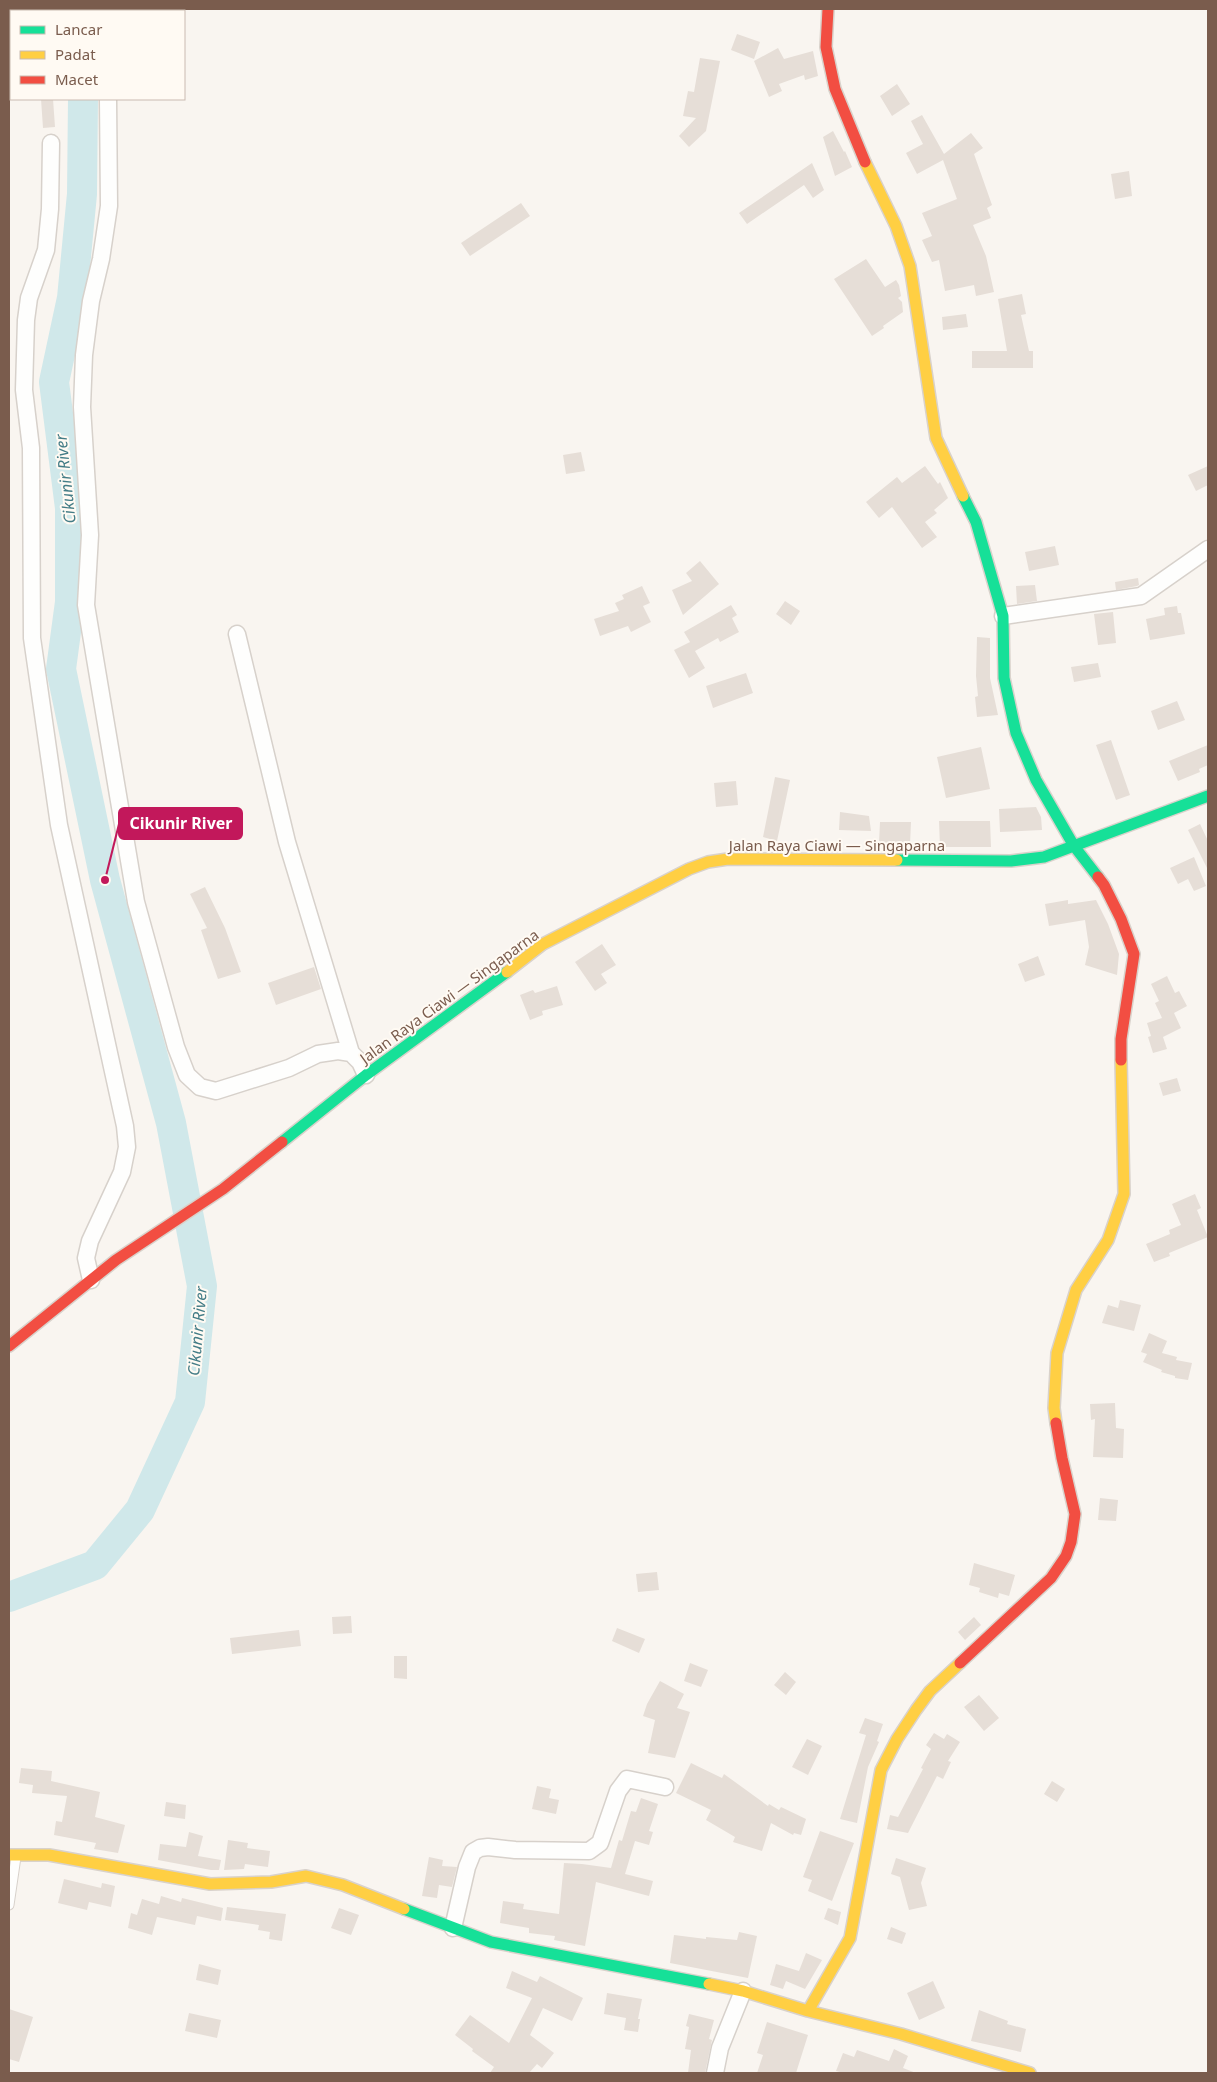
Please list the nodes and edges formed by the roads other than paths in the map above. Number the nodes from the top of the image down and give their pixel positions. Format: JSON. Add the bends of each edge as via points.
{"nodes":[{"id":1,"x":828,"y":9,"type":"edge"},
{"id":2,"x":108,"y":100,"type":"edge"},
{"id":3,"x":51,"y":143,"type":"dead end"},
{"id":4,"x":1208,"y":549,"type":"edge"},
{"id":5,"x":1003,"y":616,"type":"junction"},
{"id":6,"x":237,"y":634,"type":"dead end"},
{"id":7,"x":1208,"y":796,"type":"edge"},
{"id":8,"x":1074,"y":846,"type":"junction"},
{"id":9,"x":351,"y":1053,"type":"junction"},
{"id":10,"x":366,"y":1076,"type":"junction"},
{"id":11,"x":91,"y":1280,"type":"junction"},
{"id":12,"x":9,"y":1346,"type":"edge"},
{"id":13,"x":665,"y":1788,"type":"dead end"},
{"id":14,"x":12,"y":1854,"type":"edge"},
{"id":15,"x":9,"y":1905,"type":"edge"},
{"id":16,"x":453,"y":1928,"type":"junction"},
{"id":17,"x":743,"y":1991,"type":"junction"},
{"id":18,"x":808,"y":2011,"type":"junction"},
{"id":19,"x":715,"y":2073,"type":"edge"},
{"id":20,"x":1030,"y":2073,"type":"edge"}],
"edges":[{"from":1,"to":5,"type":"street","via":[[826,47],[836,89],[872,179],[896,226],[910,266],[936,438],[976,522]]},
{"from":2,"to":9,"type":"street","via":[[110,206],[84,355],[82,407],[90,535],[86,605],[138,912],[176,1047],[188,1075],[200,1086],[216,1091],[289,1068],[318,1054]]},
{"from":3,"to":11,"type":"street","via":[[46,250],[29,298],[26,320],[24,390],[31,448],[32,638],[59,825],[127,1147],[122,1172],[90,1241],[86,1258]]},
{"from":4,"to":5,"type":"street","via":[[1141,596]]},
{"from":5,"to":8,"type":"street","via":[[1004,678],[1016,733],[1036,780]]},
{"from":6,"to":9,"type":"street","via":[[287,842]]},
{"from":7,"to":8,"type":"street","name":"Jalan Raya Ciawi — Singaparna"},
{"from":8,"to":10,"type":"street","name":"Jalan Raya Ciawi — Singaparna","via":[[1044,858],[1011,861],[728,859],[708,862],[542,944]]},
{"from":8,"to":18,"type":"street","via":[[1104,885],[1134,954],[1120,1039],[1124,1194],[1108,1240],[1076,1290],[1057,1353],[1054,1408],[1075,1514],[1071,1542],[1051,1578],[930,1691],[889,1749],[881,1770],[850,1938]]},
{"from":9,"to":10,"type":"street","via":[[360,1062]]},
{"from":10,"to":11,"type":"street","name":"Jalan Raya Ciawi — Singaparna","via":[[223,1189]]},
{"from":11,"to":12,"type":"street","name":"Jalan Raya Ciawi — Singaparna"},
{"from":13,"to":16,"type":"street","via":[[626,1779],[618,1791],[600,1842],[589,1851],[488,1847],[473,1852]]},
{"from":14,"to":15,"type":"lane"},
{"from":14,"to":16,"type":"street","via":[[49,1855],[210,1884],[272,1882],[306,1876],[319,1878]]},
{"from":16,"to":17,"type":"street","via":[[491,1942]]},
{"from":17,"to":18,"type":"street"},
{"from":17,"to":19,"type":"street","via":[[720,2048]]},
{"from":18,"to":20,"type":"street","via":[[901,2034]]}]}
